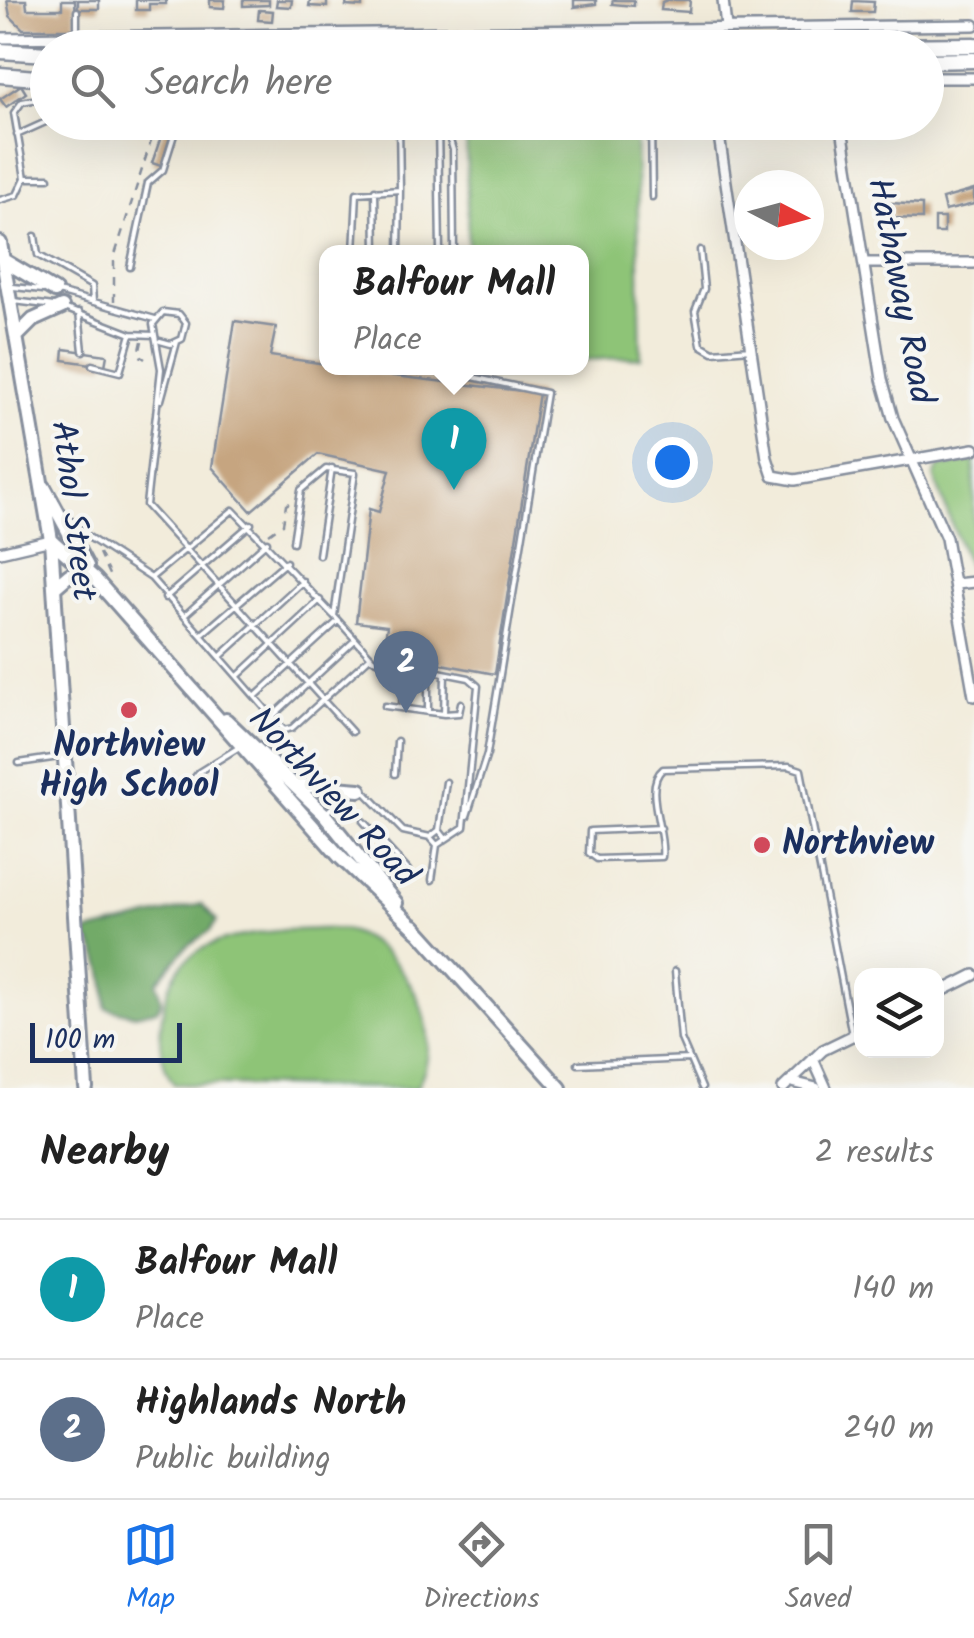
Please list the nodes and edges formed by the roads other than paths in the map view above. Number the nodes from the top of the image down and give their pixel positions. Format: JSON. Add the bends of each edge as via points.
{"nodes":[{"id":1,"x":723,"y":0,"type":"edge"},
{"id":2,"x":78,"y":12,"type":"dead end"},
{"id":3,"x":974,"y":25,"type":"edge"},
{"id":4,"x":726,"y":27,"type":"junction"},
{"id":5,"x":77,"y":30,"type":"edge"},
{"id":6,"x":531,"y":30,"type":"edge"},
{"id":7,"x":0,"y":38,"type":"edge"},
{"id":8,"x":30,"y":44,"type":"edge"},
{"id":9,"x":944,"y":45,"type":"edge"},
{"id":10,"x":974,"y":45,"type":"edge"},
{"id":11,"x":30,"y":49,"type":"edge"},
{"id":12,"x":0,"y":51,"type":"edge"},
{"id":13,"x":974,"y":60,"type":"edge"},
{"id":14,"x":944,"y":61,"type":"edge"},
{"id":15,"x":0,"y":75,"type":"edge"},
{"id":16,"x":30,"y":78,"type":"edge"},
{"id":17,"x":944,"y":78,"type":"edge"},
{"id":18,"x":974,"y":78,"type":"edge"},
{"id":19,"x":30,"y":99,"type":"edge"},
{"id":20,"x":30,"y":129,"type":"edge"},
{"id":21,"x":16,"y":135,"type":"junction"},
{"id":22,"x":172,"y":140,"type":"edge"},
{"id":23,"x":399,"y":140,"type":"edge"},
{"id":24,"x":438,"y":140,"type":"edge"},
{"id":25,"x":449,"y":140,"type":"edge"},
{"id":26,"x":651,"y":140,"type":"edge"},
{"id":27,"x":720,"y":140,"type":"edge"},
{"id":28,"x":844,"y":140,"type":"edge"},
{"id":29,"x":25,"y":178,"type":"junction"},
{"id":30,"x":49,"y":178,"type":"dead end"},
{"id":31,"x":376,"y":190,"type":"junction"},
{"id":32,"x":400,"y":190,"type":"junction"},
{"id":33,"x":652,"y":198,"type":"dead end"},
{"id":34,"x":0,"y":200,"type":"edge"},
{"id":35,"x":35,"y":236,"type":"dead end"},
{"id":36,"x":0,"y":243,"type":"edge"},
{"id":37,"x":354,"y":245,"type":"edge"},
{"id":38,"x":376,"y":245,"type":"edge"},
{"id":39,"x":398,"y":245,"type":"edge"},
{"id":40,"x":440,"y":245,"type":"edge"},
{"id":41,"x":454,"y":245,"type":"edge"},
{"id":42,"x":700,"y":250,"type":"dead end"},
{"id":43,"x":3,"y":260,"type":"junction"},
{"id":44,"x":864,"y":263,"type":"junction"},
{"id":45,"x":974,"y":263,"type":"edge"},
{"id":46,"x":130,"y":268,"type":"dead end"},
{"id":47,"x":55,"y":291,"type":"junction"},
{"id":48,"x":5,"y":295,"type":"edge"},
{"id":49,"x":93,"y":302,"type":"junction"},
{"id":50,"x":62,"y":308,"type":"junction"},
{"id":51,"x":79,"y":312,"type":"junction"},
{"id":52,"x":155,"y":319,"type":"junction"},
{"id":53,"x":131,"y":334,"type":"junction"},
{"id":54,"x":154,"y":335,"type":"junction"},
{"id":55,"x":16,"y":337,"type":"junction"},
{"id":56,"x":160,"y":341,"type":"junction"},
{"id":57,"x":177,"y":342,"type":"junction"},
{"id":58,"x":751,"y":349,"type":"junction"},
{"id":59,"x":83,"y":351,"type":"dead end"},
{"id":60,"x":92,"y":364,"type":"dead end"},
{"id":61,"x":463,"y":375,"type":"edge"},
{"id":62,"x":159,"y":406,"type":"junction"},
{"id":63,"x":974,"y":449,"type":"edge"},
{"id":64,"x":911,"y":460,"type":"junction"},
{"id":65,"x":332,"y":468,"type":"junction"},
{"id":66,"x":42,"y":485,"type":"junction"},
{"id":67,"x":57,"y":508,"type":"junction"},
{"id":68,"x":251,"y":524,"type":"junction"},
{"id":69,"x":51,"y":540,"type":"junction"},
{"id":70,"x":266,"y":540,"type":"junction"},
{"id":71,"x":293,"y":542,"type":"dead end"},
{"id":72,"x":0,"y":552,"type":"edge"},
{"id":73,"x":319,"y":555,"type":"dead end"},
{"id":74,"x":286,"y":562,"type":"junction"},
{"id":75,"x":151,"y":578,"type":"junction"},
{"id":76,"x":96,"y":580,"type":"junction"},
{"id":77,"x":303,"y":581,"type":"junction"},
{"id":78,"x":974,"y":582,"type":"edge"},
{"id":79,"x":956,"y":584,"type":"junction"},
{"id":80,"x":54,"y":588,"type":"junction"},
{"id":81,"x":165,"y":598,"type":"junction"},
{"id":82,"x":320,"y":600,"type":"junction"},
{"id":83,"x":183,"y":616,"type":"junction"},
{"id":84,"x":336,"y":618,"type":"junction"},
{"id":85,"x":200,"y":635,"type":"junction"},
{"id":86,"x":355,"y":640,"type":"junction"},
{"id":87,"x":370,"y":656,"type":"junction"},
{"id":88,"x":220,"y":657,"type":"junction"},
{"id":89,"x":403,"y":667,"type":"junction"},
{"id":90,"x":428,"y":671,"type":"junction"},
{"id":91,"x":445,"y":674,"type":"junction"},
{"id":92,"x":238,"y":676,"type":"junction"},
{"id":93,"x":255,"y":696,"type":"junction"},
{"id":94,"x":974,"y":696,"type":"edge"},
{"id":95,"x":462,"y":703,"type":"dead end"},
{"id":96,"x":206,"y":704,"type":"junction"},
{"id":97,"x":386,"y":706,"type":"dead end"},
{"id":98,"x":402,"y":708,"type":"junction"},
{"id":99,"x":428,"y":712,"type":"junction"},
{"id":100,"x":444,"y":714,"type":"junction"},
{"id":101,"x":272,"y":716,"type":"junction"},
{"id":102,"x":352,"y":732,"type":"dead end"},
{"id":103,"x":398,"y":741,"type":"dead end"},
{"id":104,"x":241,"y":746,"type":"junction"},
{"id":105,"x":64,"y":757,"type":"junction"},
{"id":106,"x":19,"y":762,"type":"dead end"},
{"id":107,"x":395,"y":774,"type":"dead end"},
{"id":108,"x":446,"y":782,"type":"dead end"},
{"id":109,"x":295,"y":784,"type":"junction"},
{"id":110,"x":360,"y":790,"type":"junction"},
{"id":111,"x":182,"y":794,"type":"dead end"},
{"id":112,"x":324,"y":814,"type":"junction"},
{"id":113,"x":363,"y":820,"type":"dead end"},
{"id":114,"x":312,"y":825,"type":"junction"},
{"id":115,"x":464,"y":827,"type":"junction"},
{"id":116,"x":661,"y":828,"type":"junction"},
{"id":117,"x":439,"y":830,"type":"junction"},
{"id":118,"x":430,"y":836,"type":"junction"},
{"id":119,"x":446,"y":838,"type":"junction"},
{"id":120,"x":437,"y":845,"type":"junction"},
{"id":121,"x":408,"y":870,"type":"dead end"},
{"id":122,"x":432,"y":880,"type":"dead end"},
{"id":123,"x":418,"y":931,"type":"junction"},
{"id":124,"x":675,"y":971,"type":"dead end"},
{"id":125,"x":974,"y":975,"type":"edge"},
{"id":126,"x":944,"y":990,"type":"edge"},
{"id":127,"x":854,"y":1019,"type":"edge"},
{"id":128,"x":854,"y":1035,"type":"edge"},
{"id":129,"x":813,"y":1058,"type":"junction"},
{"id":130,"x":689,"y":1059,"type":"junction"},
{"id":131,"x":578,"y":1064,"type":"dead end"},
{"id":132,"x":787,"y":1085,"type":"edge"},
{"id":133,"x":86,"y":1088,"type":"edge"},
{"id":134,"x":560,"y":1088,"type":"edge"},
{"id":135,"x":702,"y":1088,"type":"edge"},
{"id":136,"x":816,"y":1088,"type":"edge"},
{"id":137,"x":826,"y":1088,"type":"edge"}],
"edges":[{"from":1,"to":4,"type":"street"},
{"from":2,"to":5,"type":"lane"},
{"from":3,"to":4,"type":"street"},
{"from":4,"to":6,"type":"street"},
{"from":7,"to":8,"type":"street"},
{"from":9,"to":10,"type":"main road"},
{"from":11,"to":12,"type":"main road"},
{"from":13,"to":14,"type":"main road"},
{"from":15,"to":16,"type":"main road"},
{"from":17,"to":18,"type":"street"},
{"from":19,"to":21,"type":"lane","via":[[17,106]]},
{"from":20,"to":21,"type":"lane"},
{"from":21,"to":29,"type":"lane"},
{"from":22,"to":46,"type":"lane","via":[[163,170],[148,183]]},
{"from":23,"to":32,"type":"lane"},
{"from":24,"to":40,"type":"lane"},
{"from":25,"to":41,"type":"lane"},
{"from":26,"to":33,"type":"lane"},
{"from":27,"to":58,"type":"street"},
{"from":28,"to":44,"type":"street","name":"Hathaway Road"},
{"from":29,"to":30,"type":"lane"},
{"from":29,"to":34,"type":"lane","via":[[21,192]]},
{"from":31,"to":32,"type":"lane"},
{"from":31,"to":37,"type":"lane","via":[[354,197]]},
{"from":31,"to":38,"type":"lane"},
{"from":32,"to":39,"type":"lane"},
{"from":35,"to":49,"type":"lane","via":[[42,259],[92,286]]},
{"from":36,"to":43,"type":"main road","name":"Athol Street"},
{"from":42,"to":58,"type":"lane","via":[[704,284],[695,311],[701,345],[713,352]]},
{"from":43,"to":47,"type":"main road"},
{"from":43,"to":48,"type":"main road","name":"Athol Street"},
{"from":44,"to":45,"type":"street"},
{"from":44,"to":64,"type":"street","name":"Hathaway Road","via":[[884,389]]},
{"from":47,"to":48,"type":"lane"},
{"from":47,"to":49,"type":"lane"},
{"from":48,"to":50,"type":"lane"},
{"from":48,"to":55,"type":"main road","name":"Athol Street"},
{"from":49,"to":52,"type":"lane"},
{"from":50,"to":51,"type":"lane"},
{"from":50,"to":55,"type":"main road","via":[[33,320]]},
{"from":51,"to":53,"type":"lane"},
{"from":51,"to":59,"type":"lane"},
{"from":52,"to":54,"type":"lane"},
{"from":52,"to":57,"type":"lane","via":[[169,310],[183,318],[185,334]]},
{"from":53,"to":54,"type":"lane"},
{"from":53,"to":60,"type":"lane","via":[[120,372]]},
{"from":54,"to":56,"type":"lane"},
{"from":55,"to":66,"type":"main road","name":"Athol Street"},
{"from":56,"to":57,"type":"lane"},
{"from":56,"to":62,"type":"lane"},
{"from":57,"to":62,"type":"lane"},
{"from":58,"to":64,"type":"street","via":[[774,476],[788,481]]},
{"from":61,"to":115,"type":"lane","via":[[546,393],[487,754]]},
{"from":62,"to":102,"type":"lane","via":[[146,504]]},
{"from":63,"to":64,"type":"street"},
{"from":64,"to":79,"type":"street","name":"Hathaway Road","via":[[946,538]]},
{"from":65,"to":71,"type":"lane","via":[[312,479],[297,500]]},
{"from":65,"to":73,"type":"lane"},
{"from":65,"to":84,"type":"lane","via":[[357,479]]},
{"from":66,"to":67,"type":"main road"},
{"from":66,"to":69,"type":"main road","name":"Athol Street"},
{"from":67,"to":75,"type":"lane"},
{"from":67,"to":76,"type":"main road"},
{"from":68,"to":70,"type":"lane"},
{"from":68,"to":75,"type":"lane","via":[[239,511],[227,511]]},
{"from":68,"to":81,"type":"lane"},
{"from":69,"to":72,"type":"street"},
{"from":69,"to":76,"type":"main road","name":"Northview Road"},
{"from":69,"to":80,"type":"main road","name":"Athol Street"},
{"from":70,"to":74,"type":"lane"},
{"from":70,"to":83,"type":"lane"},
{"from":74,"to":77,"type":"lane"},
{"from":74,"to":85,"type":"lane"},
{"from":75,"to":81,"type":"lane"},
{"from":76,"to":80,"type":"main road","via":[[70,575]]},
{"from":76,"to":96,"type":"main road","name":"Northview Road"},
{"from":77,"to":82,"type":"lane"},
{"from":77,"to":88,"type":"lane"},
{"from":78,"to":79,"type":"street"},
{"from":79,"to":94,"type":"street","name":"Hathaway Road"},
{"from":80,"to":105,"type":"main road","name":"Athol Street"},
{"from":81,"to":83,"type":"lane"},
{"from":82,"to":84,"type":"lane"},
{"from":82,"to":92,"type":"lane"},
{"from":83,"to":85,"type":"lane"},
{"from":84,"to":86,"type":"lane"},
{"from":84,"to":93,"type":"lane"},
{"from":85,"to":88,"type":"lane"},
{"from":86,"to":87,"type":"lane"},
{"from":86,"to":101,"type":"lane"},
{"from":87,"to":89,"type":"lane"},
{"from":87,"to":101,"type":"lane","via":[[292,728],[284,730]]},
{"from":88,"to":92,"type":"lane"},
{"from":89,"to":90,"type":"lane"},
{"from":89,"to":98,"type":"lane"},
{"from":90,"to":91,"type":"lane"},
{"from":90,"to":99,"type":"lane"},
{"from":91,"to":100,"type":"lane"},
{"from":91,"to":115,"type":"lane","via":[[476,681],[480,692]]},
{"from":92,"to":93,"type":"lane"},
{"from":93,"to":101,"type":"lane"},
{"from":95,"to":100,"type":"lane","via":[[459,713]]},
{"from":96,"to":104,"type":"main road","name":"Northview Road"},
{"from":96,"to":109,"type":"main road","name":"Northview Road"},
{"from":97,"to":98,"type":"lane"},
{"from":98,"to":99,"type":"lane"},
{"from":99,"to":100,"type":"lane"},
{"from":103,"to":107,"type":"lane"},
{"from":104,"to":111,"type":"lane","via":[[199,772]]},
{"from":104,"to":114,"type":"main road","name":"Northview Road"},
{"from":105,"to":106,"type":"lane"},
{"from":105,"to":133,"type":"main road","name":"Athol Street"},
{"from":108,"to":117,"type":"lane"},
{"from":109,"to":110,"type":"main road"},
{"from":109,"to":112,"type":"main road","name":"Northview Road"},
{"from":110,"to":112,"type":"lane"},
{"from":110,"to":118,"type":"lane","via":[[403,831]]},
{"from":112,"to":114,"type":"lane"},
{"from":112,"to":123,"type":"main road","name":"Northview Road"},
{"from":113,"to":121,"type":"lane"},
{"from":114,"to":123,"type":"main road","name":"Northview Road"},
{"from":115,"to":119,"type":"lane"},
{"from":116,"to":116,"type":"lane","via":[[661,858],[593,858],[593,831]]},
{"from":116,"to":127,"type":"lane","via":[[656,780],[663,769],[801,770]]},
{"from":117,"to":118,"type":"lane"},
{"from":117,"to":119,"type":"lane"},
{"from":118,"to":120,"type":"lane"},
{"from":119,"to":120,"type":"lane"},
{"from":120,"to":122,"type":"lane"},
{"from":123,"to":134,"type":"main road","name":"Northview Road"},
{"from":124,"to":130,"type":"lane","via":[[677,1020]]},
{"from":125,"to":126,"type":"street"},
{"from":128,"to":129,"type":"street"},
{"from":129,"to":132,"type":"street"},
{"from":129,"to":137,"type":"street"},
{"from":130,"to":131,"type":"lane"},
{"from":130,"to":135,"type":"lane"},
{"from":132,"to":136,"type":"street"}]}
